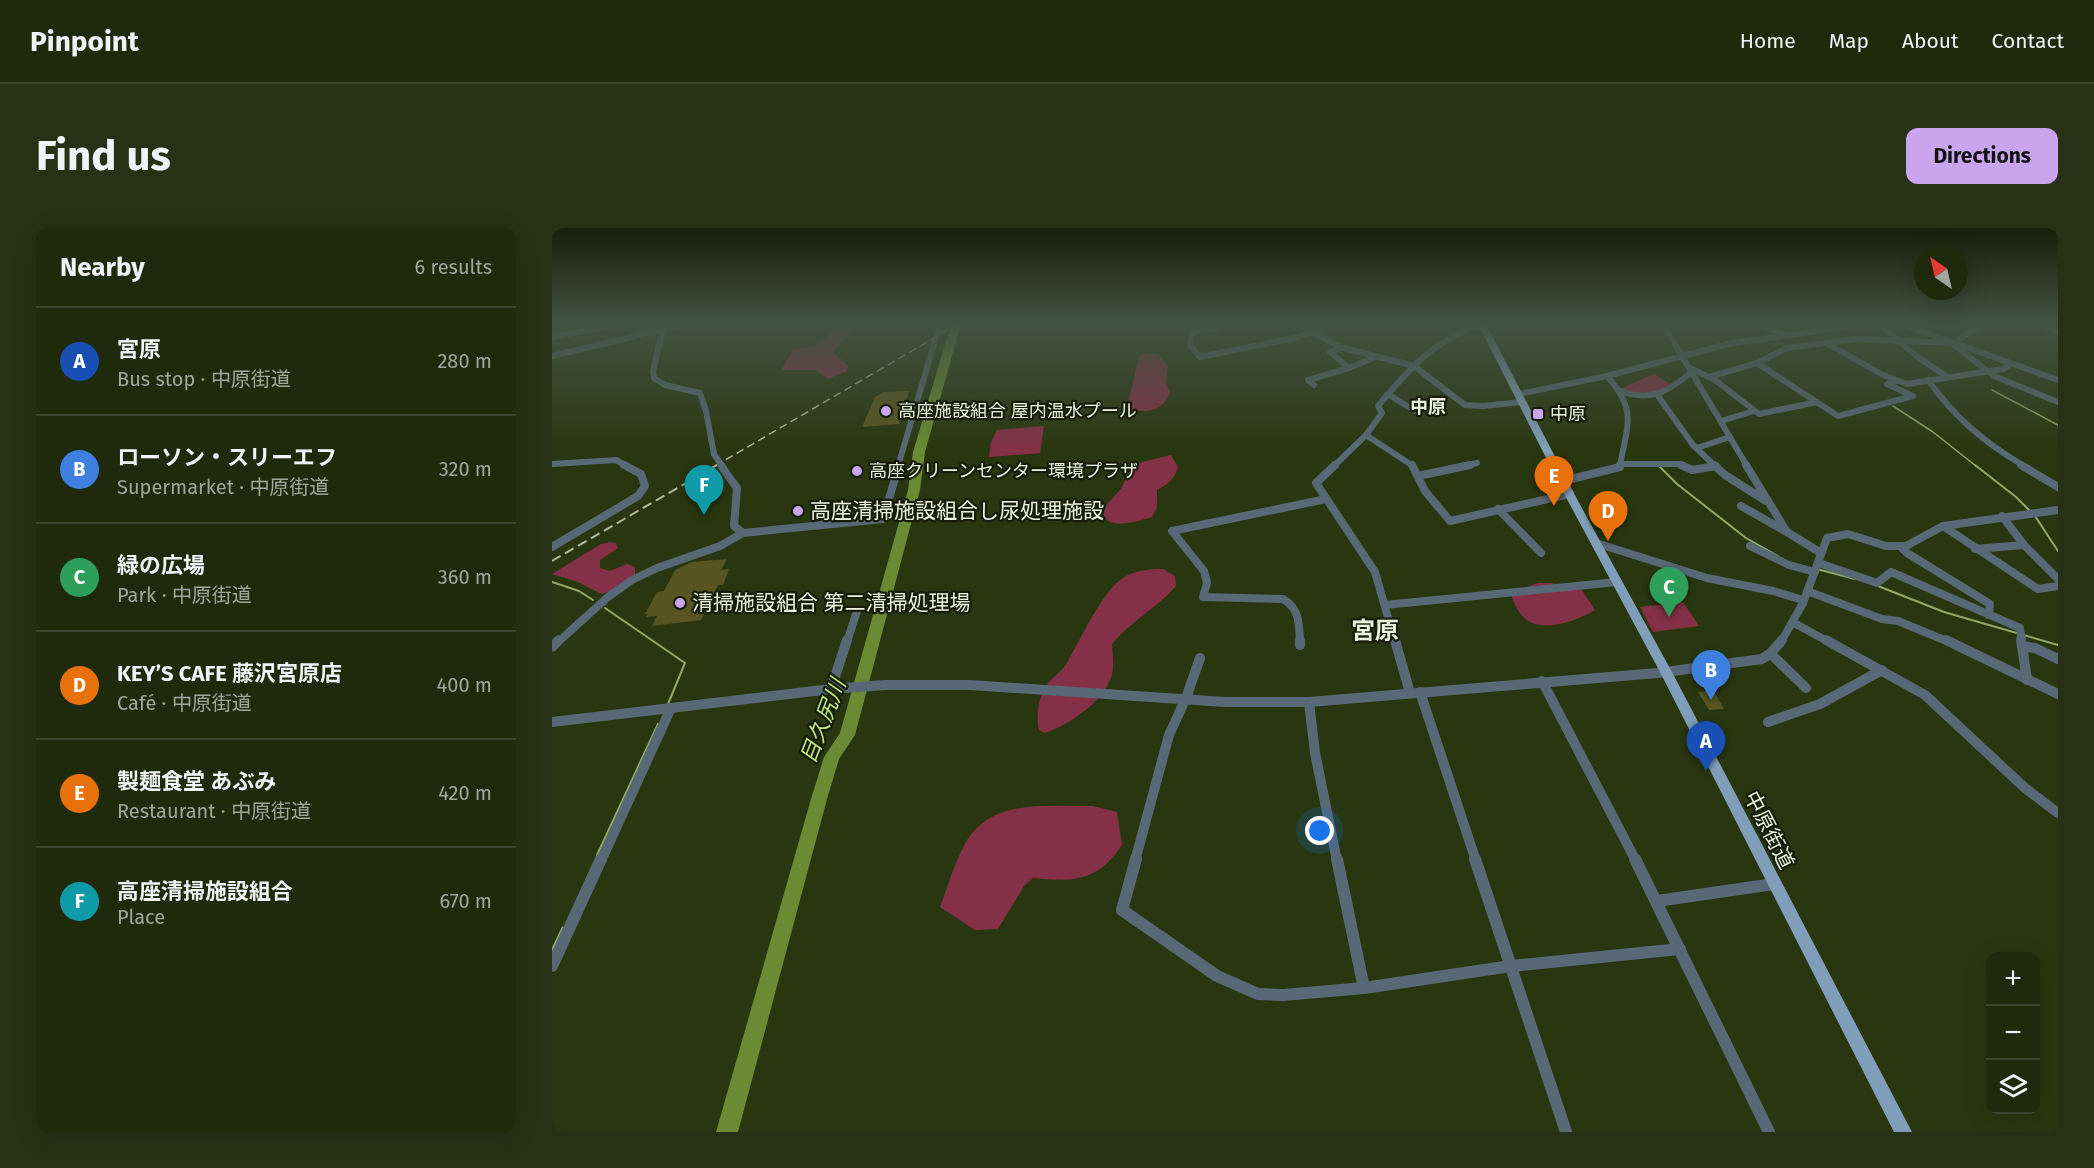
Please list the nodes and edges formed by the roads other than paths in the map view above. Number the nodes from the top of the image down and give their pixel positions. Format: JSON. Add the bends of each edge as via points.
{"nodes":[{"id":1,"x":654,"y":366,"type":"edge"},
{"id":2,"x":928,"y":366,"type":"edge"},
{"id":3,"x":1353,"y":366,"type":"edge"},
{"id":4,"x":1414,"y":366,"type":"joint"},
{"id":5,"x":1504,"y":366,"type":"edge"},
{"id":6,"x":1644,"y":366,"type":"edge"},
{"id":7,"x":1689,"y":366,"type":"edge"},
{"id":8,"x":1745,"y":366,"type":"edge"},
{"id":9,"x":1763,"y":366,"type":"edge"},
{"id":10,"x":1869,"y":366,"type":"edge"},
{"id":11,"x":1932,"y":366,"type":"edge"},
{"id":12,"x":1981,"y":366,"type":"edge"},
{"id":13,"x":2007,"y":366,"type":"edge"},
{"id":14,"x":2017,"y":366,"type":"edge"},
{"id":15,"x":1349,"y":368,"type":"joint"},
{"id":16,"x":1691,"y":370,"type":"junction"},
{"id":17,"x":1987,"y":371,"type":"junction"},
{"id":18,"x":1607,"y":376,"type":"junction"},
{"id":19,"x":1709,"y":376,"type":"junction"},
{"id":20,"x":1946,"y":376,"type":"junction"},
{"id":21,"x":1928,"y":380,"type":"junction"},
{"id":22,"x":2058,"y":380,"type":"edge"},
{"id":23,"x":1897,"y":381,"type":"junction"},
{"id":24,"x":1314,"y":385,"type":"dead end"},
{"id":25,"x":1620,"y":390,"type":"junction"},
{"id":26,"x":1388,"y":394,"type":"junction"},
{"id":27,"x":2042,"y":395,"type":"junction"},
{"id":28,"x":1658,"y":396,"type":"junction"},
{"id":29,"x":1520,"y":398,"type":"junction"},
{"id":30,"x":1817,"y":402,"type":"junction"},
{"id":31,"x":2058,"y":402,"type":"edge"},
{"id":32,"x":1415,"y":411,"type":"dead end"},
{"id":33,"x":1754,"y":411,"type":"junction"},
{"id":34,"x":1721,"y":421,"type":"junction"},
{"id":35,"x":1366,"y":435,"type":"junction"},
{"id":36,"x":1730,"y":437,"type":"junction"},
{"id":37,"x":1697,"y":448,"type":"junction"},
{"id":38,"x":1477,"y":463,"type":"dead end"},
{"id":39,"x":552,"y":464,"type":"edge"},
{"id":40,"x":1620,"y":464,"type":"junction"},
{"id":41,"x":1716,"y":466,"type":"junction"},
{"id":42,"x":1418,"y":476,"type":"junction"},
{"id":43,"x":1563,"y":481,"type":"junction"},
{"id":44,"x":2058,"y":487,"type":"edge"},
{"id":45,"x":1570,"y":494,"type":"junction"},
{"id":46,"x":1326,"y":499,"type":"junction"},
{"id":47,"x":1769,"y":503,"type":"junction"},
{"id":48,"x":1741,"y":506,"type":"dead end"},
{"id":49,"x":1498,"y":509,"type":"junction"},
{"id":50,"x":2058,"y":510,"type":"edge"},
{"id":51,"x":2002,"y":516,"type":"junction"},
{"id":52,"x":1943,"y":525,"type":"junction"},
{"id":53,"x":1787,"y":532,"type":"junction"},
{"id":54,"x":743,"y":533,"type":"junction"},
{"id":55,"x":1596,"y":543,"type":"junction"},
{"id":56,"x":2024,"y":545,"type":"junction"},
{"id":57,"x":1750,"y":546,"type":"dead end"},
{"id":58,"x":552,"y":547,"type":"edge"},
{"id":59,"x":1901,"y":547,"type":"junction"},
{"id":60,"x":1975,"y":549,"type":"junction"},
{"id":61,"x":1541,"y":553,"type":"dead end"},
{"id":62,"x":1821,"y":553,"type":"junction"},
{"id":63,"x":1817,"y":568,"type":"junction"},
{"id":64,"x":2058,"y":579,"type":"edge"},
{"id":65,"x":1617,"y":582,"type":"junction"},
{"id":66,"x":2058,"y":586,"type":"edge"},
{"id":67,"x":1805,"y":596,"type":"junction"},
{"id":68,"x":1385,"y":605,"type":"junction"},
{"id":69,"x":857,"y":611,"type":"dead end"},
{"id":70,"x":1989,"y":615,"type":"junction"},
{"id":71,"x":1794,"y":623,"type":"junction"},
{"id":72,"x":1300,"y":645,"type":"dead end"},
{"id":73,"x":2022,"y":646,"type":"junction"},
{"id":74,"x":552,"y":648,"type":"edge"},
{"id":75,"x":1772,"y":655,"type":"junction"},
{"id":76,"x":1200,"y":658,"type":"dead end"},
{"id":77,"x":2058,"y":659,"type":"edge"},
{"id":78,"x":1882,"y":670,"type":"junction"},
{"id":79,"x":1666,"y":672,"type":"junction"},
{"id":80,"x":2027,"y":680,"type":"junction"},
{"id":81,"x":1542,"y":681,"type":"junction"},
{"id":82,"x":1806,"y":688,"type":"dead end"},
{"id":83,"x":833,"y":689,"type":"junction"},
{"id":84,"x":1415,"y":692,"type":"junction"},
{"id":85,"x":2058,"y":694,"type":"edge"},
{"id":86,"x":1186,"y":698,"type":"junction"},
{"id":87,"x":1309,"y":702,"type":"junction"},
{"id":88,"x":671,"y":708,"type":"junction"},
{"id":89,"x":552,"y":722,"type":"edge"},
{"id":90,"x":1768,"y":722,"type":"dead end"},
{"id":91,"x":2058,"y":813,"type":"edge"},
{"id":92,"x":1774,"y":884,"type":"junction"},
{"id":93,"x":1657,"y":901,"type":"junction"},
{"id":94,"x":1680,"y":949,"type":"junction"},
{"id":95,"x":552,"y":966,"type":"edge"},
{"id":96,"x":1511,"y":966,"type":"junction"},
{"id":97,"x":1364,"y":988,"type":"junction"},
{"id":98,"x":1566,"y":1132,"type":"edge"},
{"id":99,"x":1769,"y":1132,"type":"edge"},
{"id":100,"x":1903,"y":1132,"type":"edge"}],
"edges":[{"from":1,"to":54,"type":"street","bridge":true,"via":[[654,378],[665,386],[700,393],[714,454],[738,488],[734,526]]},
{"from":2,"to":54,"type":"street","via":[[883,519]]},
{"from":3,"to":15,"type":"street"},
{"from":4,"to":26,"type":"street"},
{"from":4,"to":29,"type":"street","via":[[1465,405],[1483,406]]},
{"from":5,"to":29,"type":"main road","name":"中原街道"},
{"from":6,"to":18,"type":"street"},
{"from":7,"to":16,"type":"street"},
{"from":8,"to":19,"type":"street"},
{"from":9,"to":30,"type":"street"},
{"from":10,"to":23,"type":"street"},
{"from":11,"to":20,"type":"street"},
{"from":12,"to":17,"type":"street"},
{"from":13,"to":17,"type":"street"},
{"from":14,"to":22,"type":"street"},
{"from":15,"to":24,"type":"street","via":[[1308,380]]},
{"from":16,"to":19,"type":"street"},
{"from":16,"to":28,"type":"street"},
{"from":16,"to":34,"type":"street"},
{"from":17,"to":20,"type":"street"},
{"from":17,"to":27,"type":"street"},
{"from":18,"to":25,"type":"street"},
{"from":18,"to":29,"type":"street"},
{"from":19,"to":33,"type":"street"},
{"from":20,"to":21,"type":"street"},
{"from":21,"to":23,"type":"street","via":[[1907,384]]},
{"from":21,"to":44,"type":"street","via":[[1972,431]]},
{"from":22,"to":27,"type":"street"},
{"from":23,"to":30,"type":"street","via":[[1887,384],[1913,396],[1838,416]]},
{"from":25,"to":28,"type":"street","via":[[1636,397]]},
{"from":25,"to":40,"type":"street","via":[[1629,420]]},
{"from":26,"to":32,"type":"street"},
{"from":26,"to":35,"type":"street","via":[[1378,406],[1382,413]]},
{"from":27,"to":31,"type":"street"},
{"from":28,"to":37,"type":"street"},
{"from":29,"to":43,"type":"main road","name":"中原街道"},
{"from":30,"to":33,"type":"street","via":[[1759,414]]},
{"from":33,"to":34,"type":"street"},
{"from":34,"to":36,"type":"street"},
{"from":35,"to":42,"type":"street","via":[[1412,464]]},
{"from":35,"to":46,"type":"street","via":[[1316,483]]},
{"from":36,"to":37,"type":"street"},
{"from":36,"to":47,"type":"street"},
{"from":37,"to":41,"type":"street"},
{"from":38,"to":42,"type":"street"},
{"from":39,"to":58,"type":"street","via":[[616,459],[641,474],[645,486],[639,496]]},
{"from":40,"to":41,"type":"street","via":[[1680,464],[1692,470]]},
{"from":40,"to":43,"type":"street","via":[[1616,469]]},
{"from":41,"to":47,"type":"street"},
{"from":42,"to":49,"type":"street","via":[[1450,521]]},
{"from":43,"to":45,"type":"main road","name":"中原街道"},
{"from":45,"to":49,"type":"street"},
{"from":45,"to":55,"type":"main road","name":"中原街道"},
{"from":46,"to":68,"type":"street","via":[[1375,572]]},
{"from":46,"to":72,"type":"street","via":[[1172,531],[1204,571],[1207,583],[1203,597],[1283,599],[1292,603],[1299,615]]},
{"from":47,"to":53,"type":"street"},
{"from":48,"to":53,"type":"street"},
{"from":49,"to":61,"type":"street"},
{"from":50,"to":51,"type":"street"},
{"from":51,"to":52,"type":"street"},
{"from":51,"to":56,"type":"street"},
{"from":52,"to":59,"type":"street"},
{"from":52,"to":60,"type":"street"},
{"from":53,"to":62,"type":"street"},
{"from":54,"to":74,"type":"street","via":[[633,580]]},
{"from":55,"to":65,"type":"main road","name":"中原街道"},
{"from":55,"to":67,"type":"street","via":[[1707,578]]},
{"from":56,"to":60,"type":"street"},
{"from":56,"to":64,"type":"street"},
{"from":57,"to":63,"type":"street","via":[[1789,565]]},
{"from":59,"to":62,"type":"street","via":[[1839,534],[1827,538]]},
{"from":59,"to":70,"type":"street","via":[[1990,604]]},
{"from":60,"to":66,"type":"street","via":[[2038,589]]},
{"from":62,"to":63,"type":"street"},
{"from":63,"to":67,"type":"street"},
{"from":63,"to":70,"type":"street","via":[[1877,583],[1891,572]]},
{"from":65,"to":68,"type":"street"},
{"from":65,"to":79,"type":"main road","name":"中原街道"},
{"from":67,"to":71,"type":"street"},
{"from":67,"to":80,"type":"street","via":[[1898,621]]},
{"from":68,"to":84,"type":"street"},
{"from":69,"to":83,"type":"street"},
{"from":70,"to":73,"type":"street","via":[[2020,628]]},
{"from":71,"to":75,"type":"street"},
{"from":71,"to":78,"type":"street"},
{"from":73,"to":77,"type":"street"},
{"from":73,"to":80,"type":"street"},
{"from":75,"to":79,"type":"street"},
{"from":75,"to":82,"type":"street"},
{"from":76,"to":86,"type":"street"},
{"from":78,"to":90,"type":"street","via":[[1820,704]]},
{"from":78,"to":91,"type":"street","via":[[1925,695],[2025,788]]},
{"from":79,"to":81,"type":"street"},
{"from":79,"to":92,"type":"main road","name":"中原街道"},
{"from":80,"to":85,"type":"street"},
{"from":81,"to":84,"type":"street"},
{"from":81,"to":93,"type":"street"},
{"from":83,"to":86,"type":"street","via":[[970,685]]},
{"from":83,"to":88,"type":"street"},
{"from":84,"to":87,"type":"street"},
{"from":84,"to":96,"type":"street"},
{"from":86,"to":87,"type":"street"},
{"from":86,"to":97,"type":"street","via":[[1169,735],[1122,910],[1217,976],[1258,994]]},
{"from":87,"to":97,"type":"street"},
{"from":88,"to":89,"type":"street"},
{"from":88,"to":95,"type":"street"},
{"from":92,"to":93,"type":"street"},
{"from":92,"to":100,"type":"main road","name":"中原街道"},
{"from":93,"to":94,"type":"street"},
{"from":94,"to":96,"type":"street"},
{"from":94,"to":99,"type":"street"},
{"from":96,"to":97,"type":"street"},
{"from":96,"to":98,"type":"street"}]}
